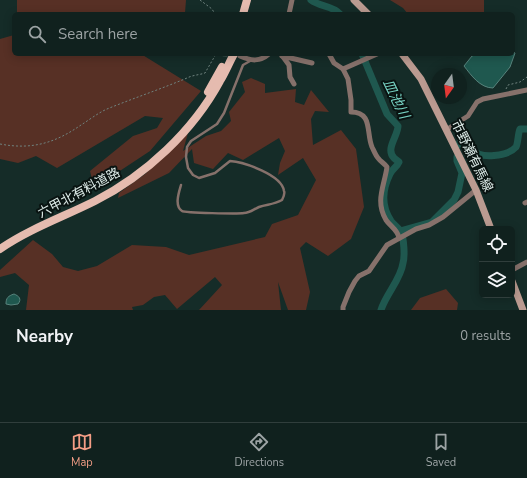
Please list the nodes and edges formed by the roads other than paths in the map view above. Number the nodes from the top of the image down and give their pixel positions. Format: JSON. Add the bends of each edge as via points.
{"nodes":[{"id":1,"x":247,"y":0,"type":"edge"},
{"id":2,"x":253,"y":0,"type":"edge"},
{"id":3,"x":292,"y":0,"type":"edge"},
{"id":4,"x":354,"y":0,"type":"edge"},
{"id":5,"x":244,"y":12,"type":"edge"},
{"id":6,"x":250,"y":12,"type":"edge"},
{"id":7,"x":289,"y":12,"type":"edge"},
{"id":8,"x":366,"y":12,"type":"edge"},
{"id":9,"x":227,"y":56,"type":"edge"},
{"id":10,"x":236,"y":56,"type":"edge"},
{"id":11,"x":240,"y":56,"type":"edge"},
{"id":12,"x":268,"y":56,"type":"edge"},
{"id":13,"x":283,"y":56,"type":"edge"},
{"id":14,"x":286,"y":56,"type":"edge"},
{"id":15,"x":330,"y":56,"type":"edge"},
{"id":16,"x":372,"y":56,"type":"edge"},
{"id":17,"x":404,"y":56,"type":"edge"},
{"id":18,"x":250,"y":60,"type":"junction"},
{"id":19,"x":312,"y":63,"type":"dead end"},
{"id":20,"x":343,"y":69,"type":"junction"},
{"id":21,"x":294,"y":84,"type":"dead end"},
{"id":22,"x":527,"y":90,"type":"edge"},
{"id":23,"x":446,"y":130,"type":"junction"},
{"id":24,"x":181,"y":185,"type":"dead end"},
{"id":25,"x":476,"y":190,"type":"junction"},
{"id":26,"x":490,"y":226,"type":"edge"},
{"id":27,"x":401,"y":236,"type":"junction"},
{"id":28,"x":0,"y":242,"type":"edge"},
{"id":29,"x":0,"y":249,"type":"edge"},
{"id":30,"x":527,"y":262,"type":"edge"},
{"id":31,"x":515,"y":268,"type":"edge"},
{"id":32,"x":515,"y":289,"type":"edge"},
{"id":33,"x":343,"y":310,"type":"edge"},
{"id":34,"x":523,"y":310,"type":"edge"}],
"edges":[{"from":1,"to":5,"type":"main road"},
{"from":2,"to":6,"type":"main road"},
{"from":3,"to":7,"type":"street"},
{"from":4,"to":8,"type":"main road"},
{"from":9,"to":28,"type":"main road","name":"六甲北有料道路","via":[[206,94],[188,118],[145,162],[104,190]]},
{"from":10,"to":29,"type":"main road","name":"六甲北有料道路","via":[[206,103],[155,160],[96,200],[30,231]]},
{"from":11,"to":18,"type":"street"},
{"from":12,"to":18,"type":"street"},
{"from":13,"to":21,"type":"street","via":[[289,65],[290,77]]},
{"from":14,"to":19,"type":"street"},
{"from":15,"to":20,"type":"street","via":[[334,63]]},
{"from":16,"to":20,"type":"street"},
{"from":17,"to":23,"type":"main road","name":"市野瀬有馬線","via":[[421,79]]},
{"from":18,"to":24,"type":"lane","via":[[243,65],[224,114],[217,124],[186,147],[188,168],[199,178],[214,173],[230,161],[239,162],[273,176],[281,183],[284,191],[282,200],[245,214],[187,212],[178,207]]},
{"from":20,"to":27,"type":"street","via":[[348,79],[351,112],[358,112],[365,117],[372,147],[387,167],[380,202],[385,217]]},
{"from":22,"to":23,"type":"street","via":[[483,99],[477,102],[468,116]]},
{"from":23,"to":25,"type":"main road","name":"市野瀬有馬線"},
{"from":25,"to":26,"type":"main road","name":"市野瀬有馬線"},
{"from":25,"to":27,"type":"street","via":[[444,217]]},
{"from":27,"to":33,"type":"street","via":[[387,245],[369,271],[359,276],[349,292]]},
{"from":30,"to":31,"type":"street"},
{"from":32,"to":34,"type":"main road"}]}
